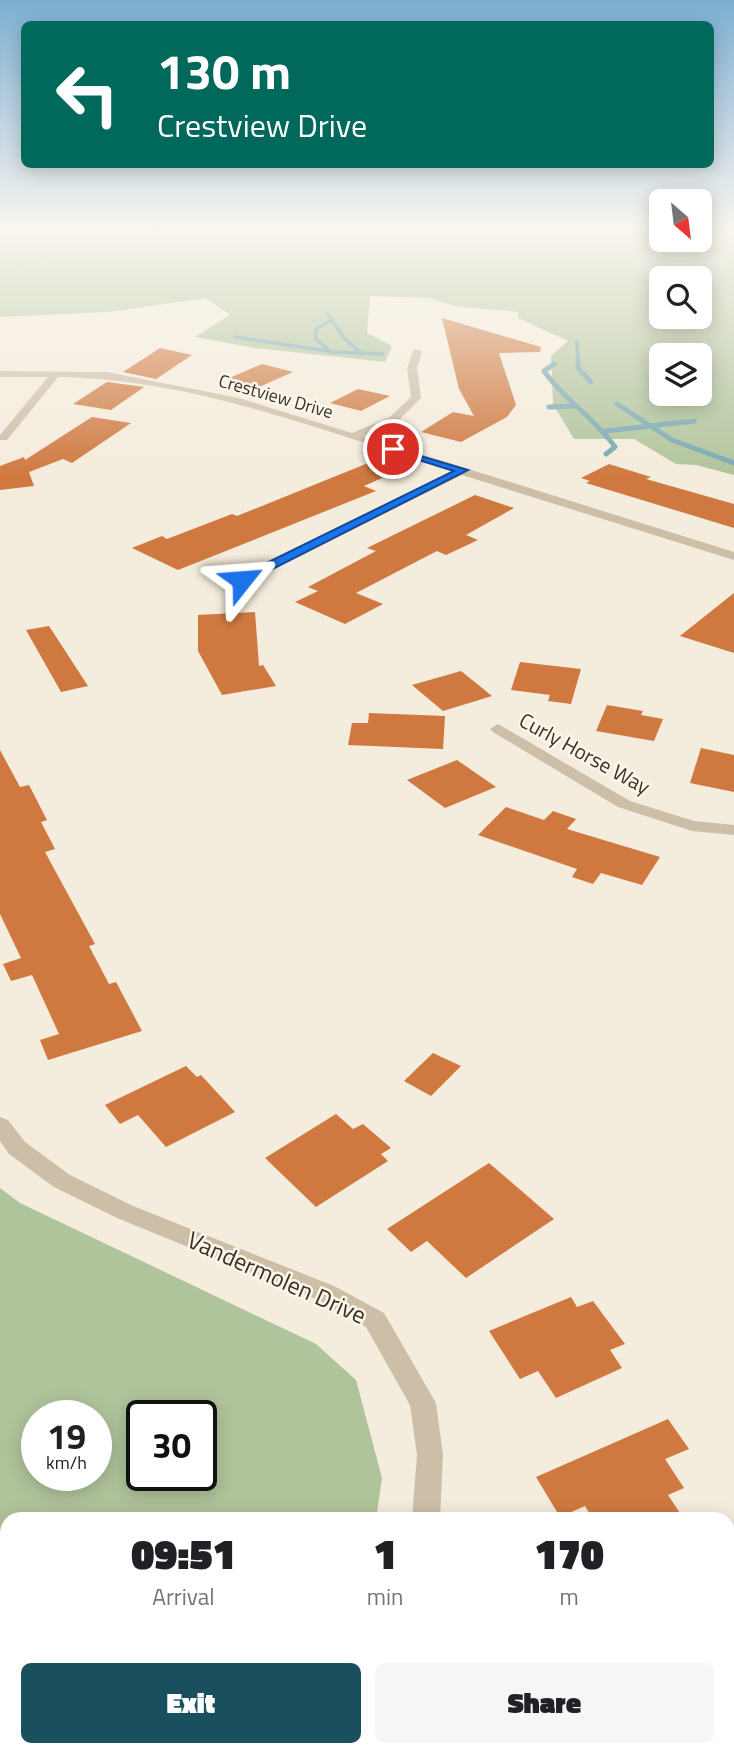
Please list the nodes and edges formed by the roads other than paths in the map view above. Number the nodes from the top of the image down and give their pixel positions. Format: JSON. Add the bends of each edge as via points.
{"nodes":[{"id":1,"x":417,"y":351,"type":"dead end"},
{"id":2,"x":0,"y":374,"type":"edge"},
{"id":3,"x":56,"y":374,"type":"junction"},
{"id":4,"x":352,"y":437,"type":"junction"},
{"id":5,"x":3,"y":438,"type":"dead end"},
{"id":6,"x":463,"y":470,"type":"junction"},
{"id":7,"x":734,"y":556,"type":"edge"},
{"id":8,"x":242,"y":580,"type":"dead end"},
{"id":9,"x":498,"y":729,"type":"dead end"},
{"id":10,"x":734,"y":830,"type":"edge"},
{"id":11,"x":0,"y":1125,"type":"edge"},
{"id":12,"x":426,"y":1512,"type":"edge"}],
"edges":[{"from":1,"to":4,"type":"street","via":[[412,368],[416,398],[394,419]]},
{"from":2,"to":3,"type":"street","name":"Crestview Drive"},
{"from":3,"to":4,"type":"street","name":"Crestview Drive","via":[[107,375],[167,385],[257,406]]},
{"from":3,"to":5,"type":"street"},
{"from":4,"to":6,"type":"street","name":"Crestview Drive"},
{"from":6,"to":7,"type":"street","name":"Crestview Drive"},
{"from":6,"to":8,"type":"street"},
{"from":9,"to":10,"type":"street","name":"Curly Horse Way","via":[[624,804],[692,826]]},
{"from":11,"to":12,"type":"street","name":"Vandermolen Drive","via":[[17,1148],[62,1181],[125,1212],[326,1293],[375,1320],[423,1403],[430,1454]]}]}
